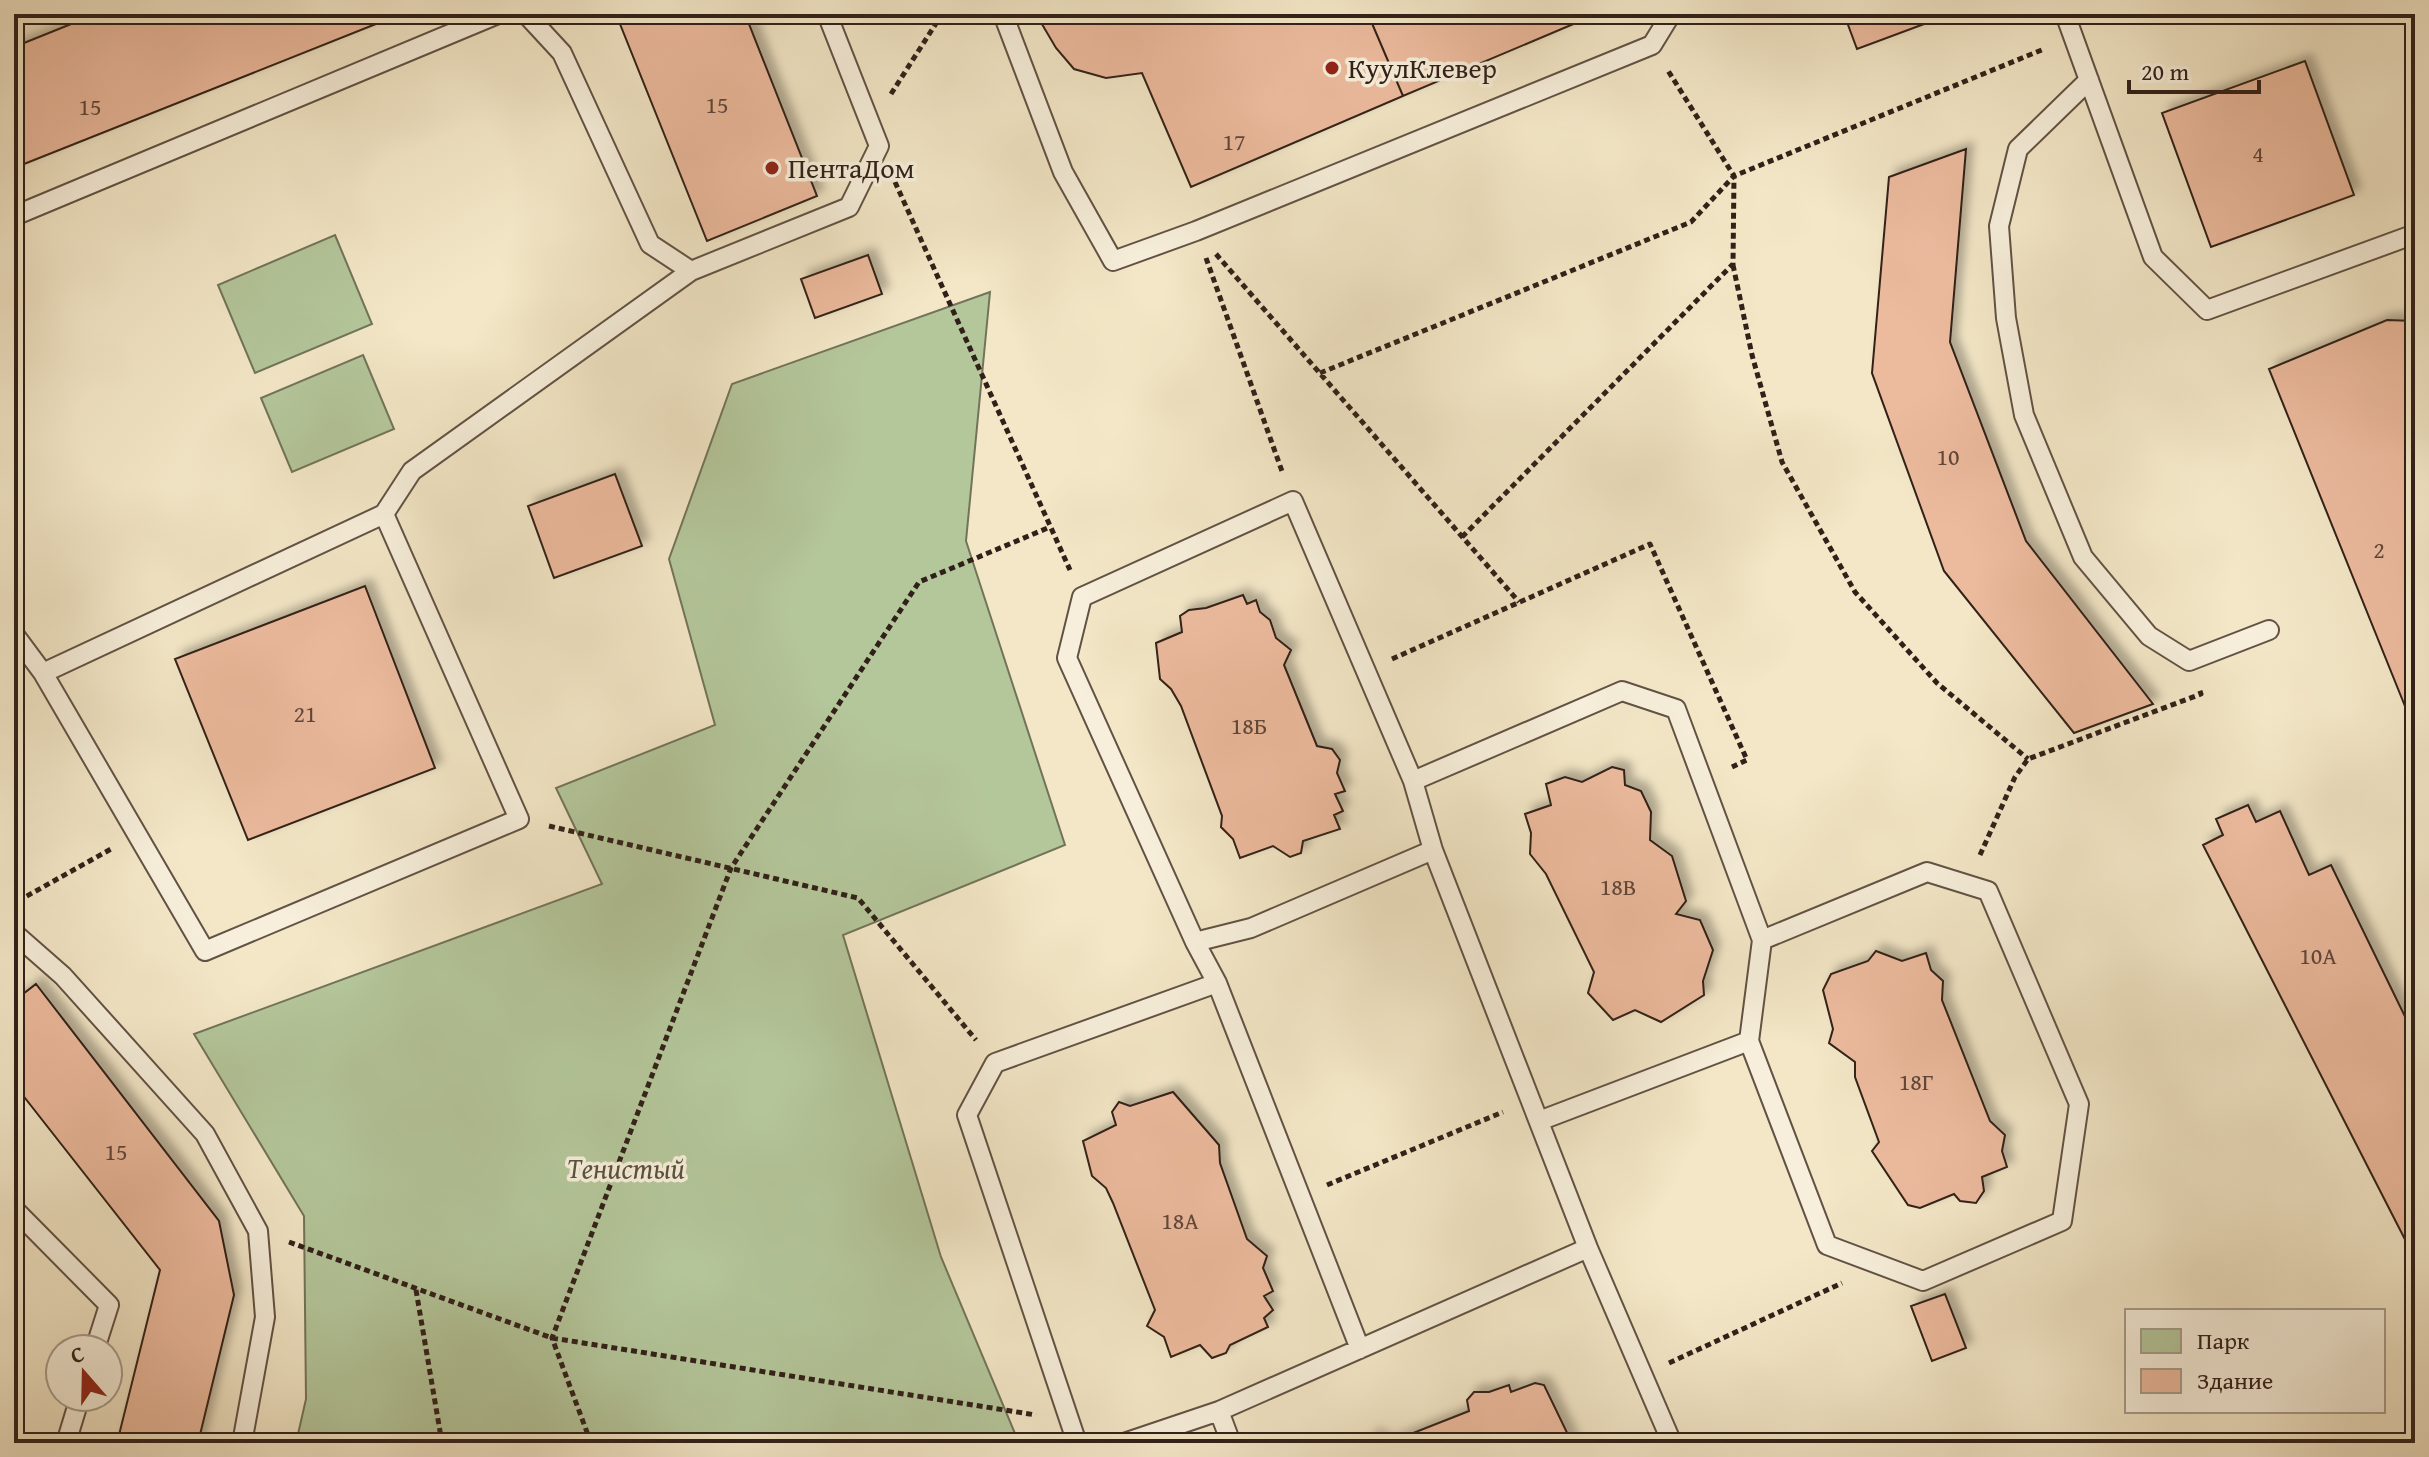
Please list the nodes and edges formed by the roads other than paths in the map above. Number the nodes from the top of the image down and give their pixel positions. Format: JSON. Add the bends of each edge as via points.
{"nodes":[{"id":1,"x":498,"y":14,"type":"edge"},
{"id":2,"x":526,"y":14,"type":"edge"},
{"id":3,"x":827,"y":14,"type":"edge"},
{"id":4,"x":1003,"y":14,"type":"edge"},
{"id":5,"x":1671,"y":14,"type":"edge"},
{"id":6,"x":2065,"y":14,"type":"edge"},
{"id":7,"x":2089,"y":80,"type":"junction"},
{"id":8,"x":14,"y":216,"type":"edge"},
{"id":9,"x":2415,"y":234,"type":"edge"},
{"id":10,"x":691,"y":271,"type":"junction"},
{"id":11,"x":384,"y":514,"type":"junction"},
{"id":12,"x":2269,"y":630,"type":"dead end"},
{"id":13,"x":14,"y":634,"type":"edge"},
{"id":14,"x":43,"y":673,"type":"junction"},
{"id":15,"x":1413,"y":781,"type":"junction"},
{"id":16,"x":1433,"y":850,"type":"junction"},
{"id":17,"x":14,"y":933,"type":"edge"},
{"id":18,"x":1762,"y":940,"type":"junction"},
{"id":19,"x":1195,"y":942,"type":"junction"},
{"id":20,"x":1217,"y":983,"type":"junction"},
{"id":21,"x":1749,"y":1041,"type":"junction"},
{"id":22,"x":1539,"y":1121,"type":"junction"},
{"id":23,"x":14,"y":1209,"type":"edge"},
{"id":24,"x":1588,"y":1248,"type":"junction"},
{"id":25,"x":100,"y":1333,"type":"edge"},
{"id":26,"x":1360,"y":1349,"type":"junction"},
{"id":27,"x":1219,"y":1411,"type":"junction"},
{"id":28,"x":75,"y":1413,"type":"edge"},
{"id":29,"x":66,"y":1443,"type":"edge"},
{"id":30,"x":242,"y":1443,"type":"edge"},
{"id":31,"x":1077,"y":1443,"type":"edge"},
{"id":32,"x":1124,"y":1443,"type":"edge"},
{"id":33,"x":1231,"y":1443,"type":"edge"},
{"id":34,"x":1672,"y":1443,"type":"edge"}],
"edges":[{"from":1,"to":8,"type":"lane"},
{"from":2,"to":10,"type":"lane","via":[[562,53],[650,244]]},
{"from":3,"to":10,"type":"lane","via":[[879,146],[849,207]]},
{"from":4,"to":5,"type":"lane","via":[[1063,172],[1113,261],[1652,45]]},
{"from":6,"to":7,"type":"lane"},
{"from":7,"to":9,"type":"lane","via":[[2153,257],[2207,310]]},
{"from":7,"to":12,"type":"lane","via":[[2018,149],[1999,226],[2006,318],[2024,415],[2083,557],[2149,636],[2189,661]]},
{"from":10,"to":11,"type":"lane","via":[[412,471]]},
{"from":11,"to":14,"type":"lane"},
{"from":11,"to":14,"type":"lane","via":[[519,819],[205,951]]},
{"from":13,"to":14,"type":"lane"},
{"from":15,"to":16,"type":"lane"},
{"from":15,"to":18,"type":"lane","via":[[1622,691],[1676,709]]},
{"from":15,"to":19,"type":"lane","via":[[1293,501],[1082,597],[1067,658]]},
{"from":16,"to":19,"type":"lane","via":[[1251,928]]},
{"from":16,"to":22,"type":"lane"},
{"from":17,"to":30,"type":"lane","via":[[63,976],[205,1134],[258,1231],[265,1317]]},
{"from":18,"to":21,"type":"lane"},
{"from":18,"to":21,"type":"lane","via":[[1927,872],[1988,891],[2079,1104],[2062,1221],[1923,1281],[1827,1245]]},
{"from":19,"to":20,"type":"lane"},
{"from":20,"to":26,"type":"lane"},
{"from":20,"to":31,"type":"lane","via":[[995,1063],[967,1115]]},
{"from":21,"to":22,"type":"lane"},
{"from":22,"to":24,"type":"lane"},
{"from":23,"to":25,"type":"lane","via":[[109,1305]]},
{"from":24,"to":26,"type":"lane"},
{"from":24,"to":34,"type":"lane"},
{"from":26,"to":27,"type":"lane"},
{"from":27,"to":32,"type":"lane"},
{"from":27,"to":33,"type":"lane"},
{"from":28,"to":29,"type":"lane"}]}
